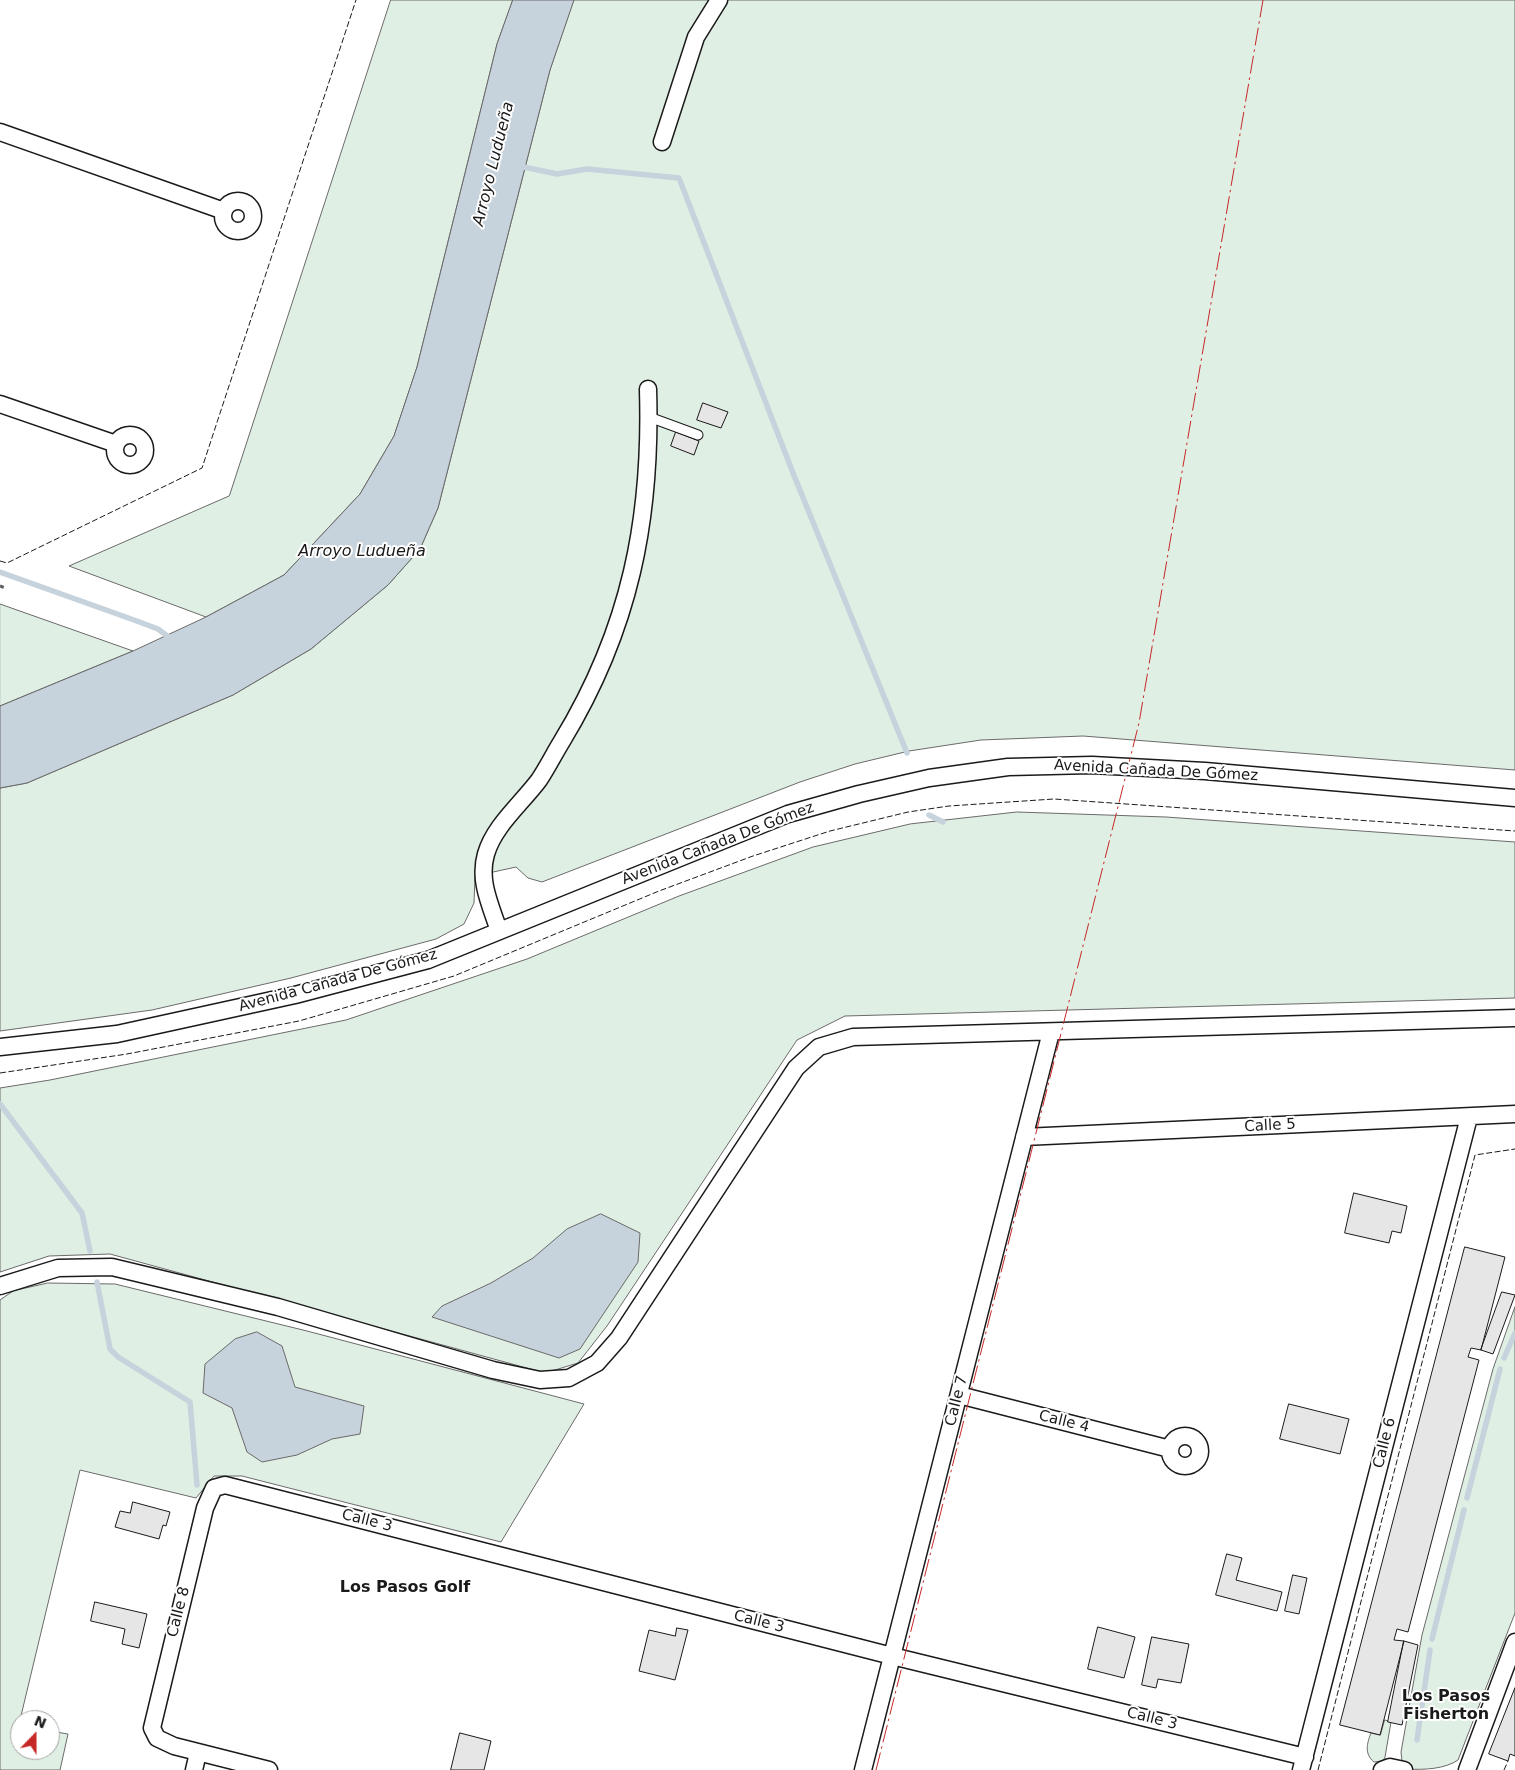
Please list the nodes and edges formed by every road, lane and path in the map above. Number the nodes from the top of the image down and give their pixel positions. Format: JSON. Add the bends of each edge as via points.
{"nodes":[{"id":1,"x":719,"y":0,"type":"edge"},
{"id":2,"x":0,"y":132,"type":"edge"},
{"id":3,"x":662,"y":142,"type":"dead end"},
{"id":4,"x":224,"y":211,"type":"dead end"},
{"id":5,"x":648,"y":389,"type":"dead end"},
{"id":6,"x":0,"y":404,"type":"edge"},
{"id":7,"x":649,"y":417,"type":"junction"},
{"id":8,"x":698,"y":435,"type":"dead end"},
{"id":9,"x":116,"y":444,"type":"dead end"},
{"id":10,"x":0,"y":586,"type":"edge"},
{"id":11,"x":5,"y":588,"type":"dead end"},
{"id":12,"x":1515,"y":798,"type":"edge"},
{"id":13,"x":499,"y":931,"type":"junction"},
{"id":14,"x":1515,"y":1018,"type":"edge"},
{"id":15,"x":1051,"y":1032,"type":"junction"},
{"id":16,"x":0,"y":1047,"type":"edge"},
{"id":17,"x":1515,"y":1114,"type":"edge"},
{"id":18,"x":1470,"y":1117,"type":"junction"},
{"id":19,"x":1024,"y":1137,"type":"junction"},
{"id":20,"x":0,"y":1286,"type":"edge"},
{"id":21,"x":959,"y":1395,"type":"junction"},
{"id":22,"x":1170,"y":1449,"type":"dead end"},
{"id":23,"x":214,"y":1488,"type":"joint"},
{"id":24,"x":1515,"y":1642,"type":"edge"},
{"id":25,"x":892,"y":1656,"type":"junction"},
{"id":26,"x":198,"y":1753,"type":"junction"},
{"id":27,"x":1303,"y":1763,"type":"edge"},
{"id":28,"x":194,"y":1770,"type":"edge"},
{"id":29,"x":269,"y":1770,"type":"edge"},
{"id":30,"x":863,"y":1770,"type":"edge"},
{"id":31,"x":1382,"y":1770,"type":"edge"},
{"id":32,"x":1404,"y":1770,"type":"edge"},
{"id":33,"x":1467,"y":1770,"type":"edge"}],
"edges":[{"from":1,"to":3,"type":"street","via":[[696,37]]},
{"from":2,"to":4,"type":"street"},
{"from":5,"to":7,"type":"street"},
{"from":6,"to":9,"type":"street"},
{"from":7,"to":8,"type":"lane"},
{"from":7,"to":13,"type":"street","via":[[644,512],[637,556],[619,620],[570,728],[539,779],[497,832],[486,854],[483,883]]},
{"from":10,"to":11,"type":"path"},
{"from":12,"to":13,"type":"street","name":"Avenida Cañada De Gómez","via":[[1205,771],[1092,765],[1008,767],[920,780],[788,814]]},
{"from":13,"to":16,"type":"street","name":"Avenida Cañada De Gómez","via":[[428,960],[295,995],[117,1034]]},
{"from":14,"to":15,"type":"street"},
{"from":15,"to":19,"type":"street","name":"Calle 7"},
{"from":15,"to":20,"type":"street","via":[[853,1037],[819,1047],[796,1068],[619,1338],[597,1363],[569,1378],[540,1380],[493,1370],[278,1307],[112,1267],[58,1268]]},
{"from":17,"to":18,"type":"street","name":"Calle 5"},
{"from":18,"to":19,"type":"street","name":"Calle 5"},
{"from":18,"to":27,"type":"street","name":"Calle 6"},
{"from":19,"to":21,"type":"street","name":"Calle 7"},
{"from":21,"to":22,"type":"street","name":"Calle 4"},
{"from":21,"to":25,"type":"street","name":"Calle 7"},
{"from":23,"to":25,"type":"street","name":"Calle 3","via":[[243,1489]]},
{"from":23,"to":26,"type":"street","name":"Calle 8","via":[[205,1508],[152,1728],[156,1738]]},
{"from":24,"to":33,"type":"street"},
{"from":25,"to":27,"type":"street","name":"Calle 3"},
{"from":25,"to":30,"type":"street","name":"Calle 7"},
{"from":26,"to":28,"type":"street"},
{"from":26,"to":29,"type":"street"},
{"from":31,"to":32,"type":"street"}]}
